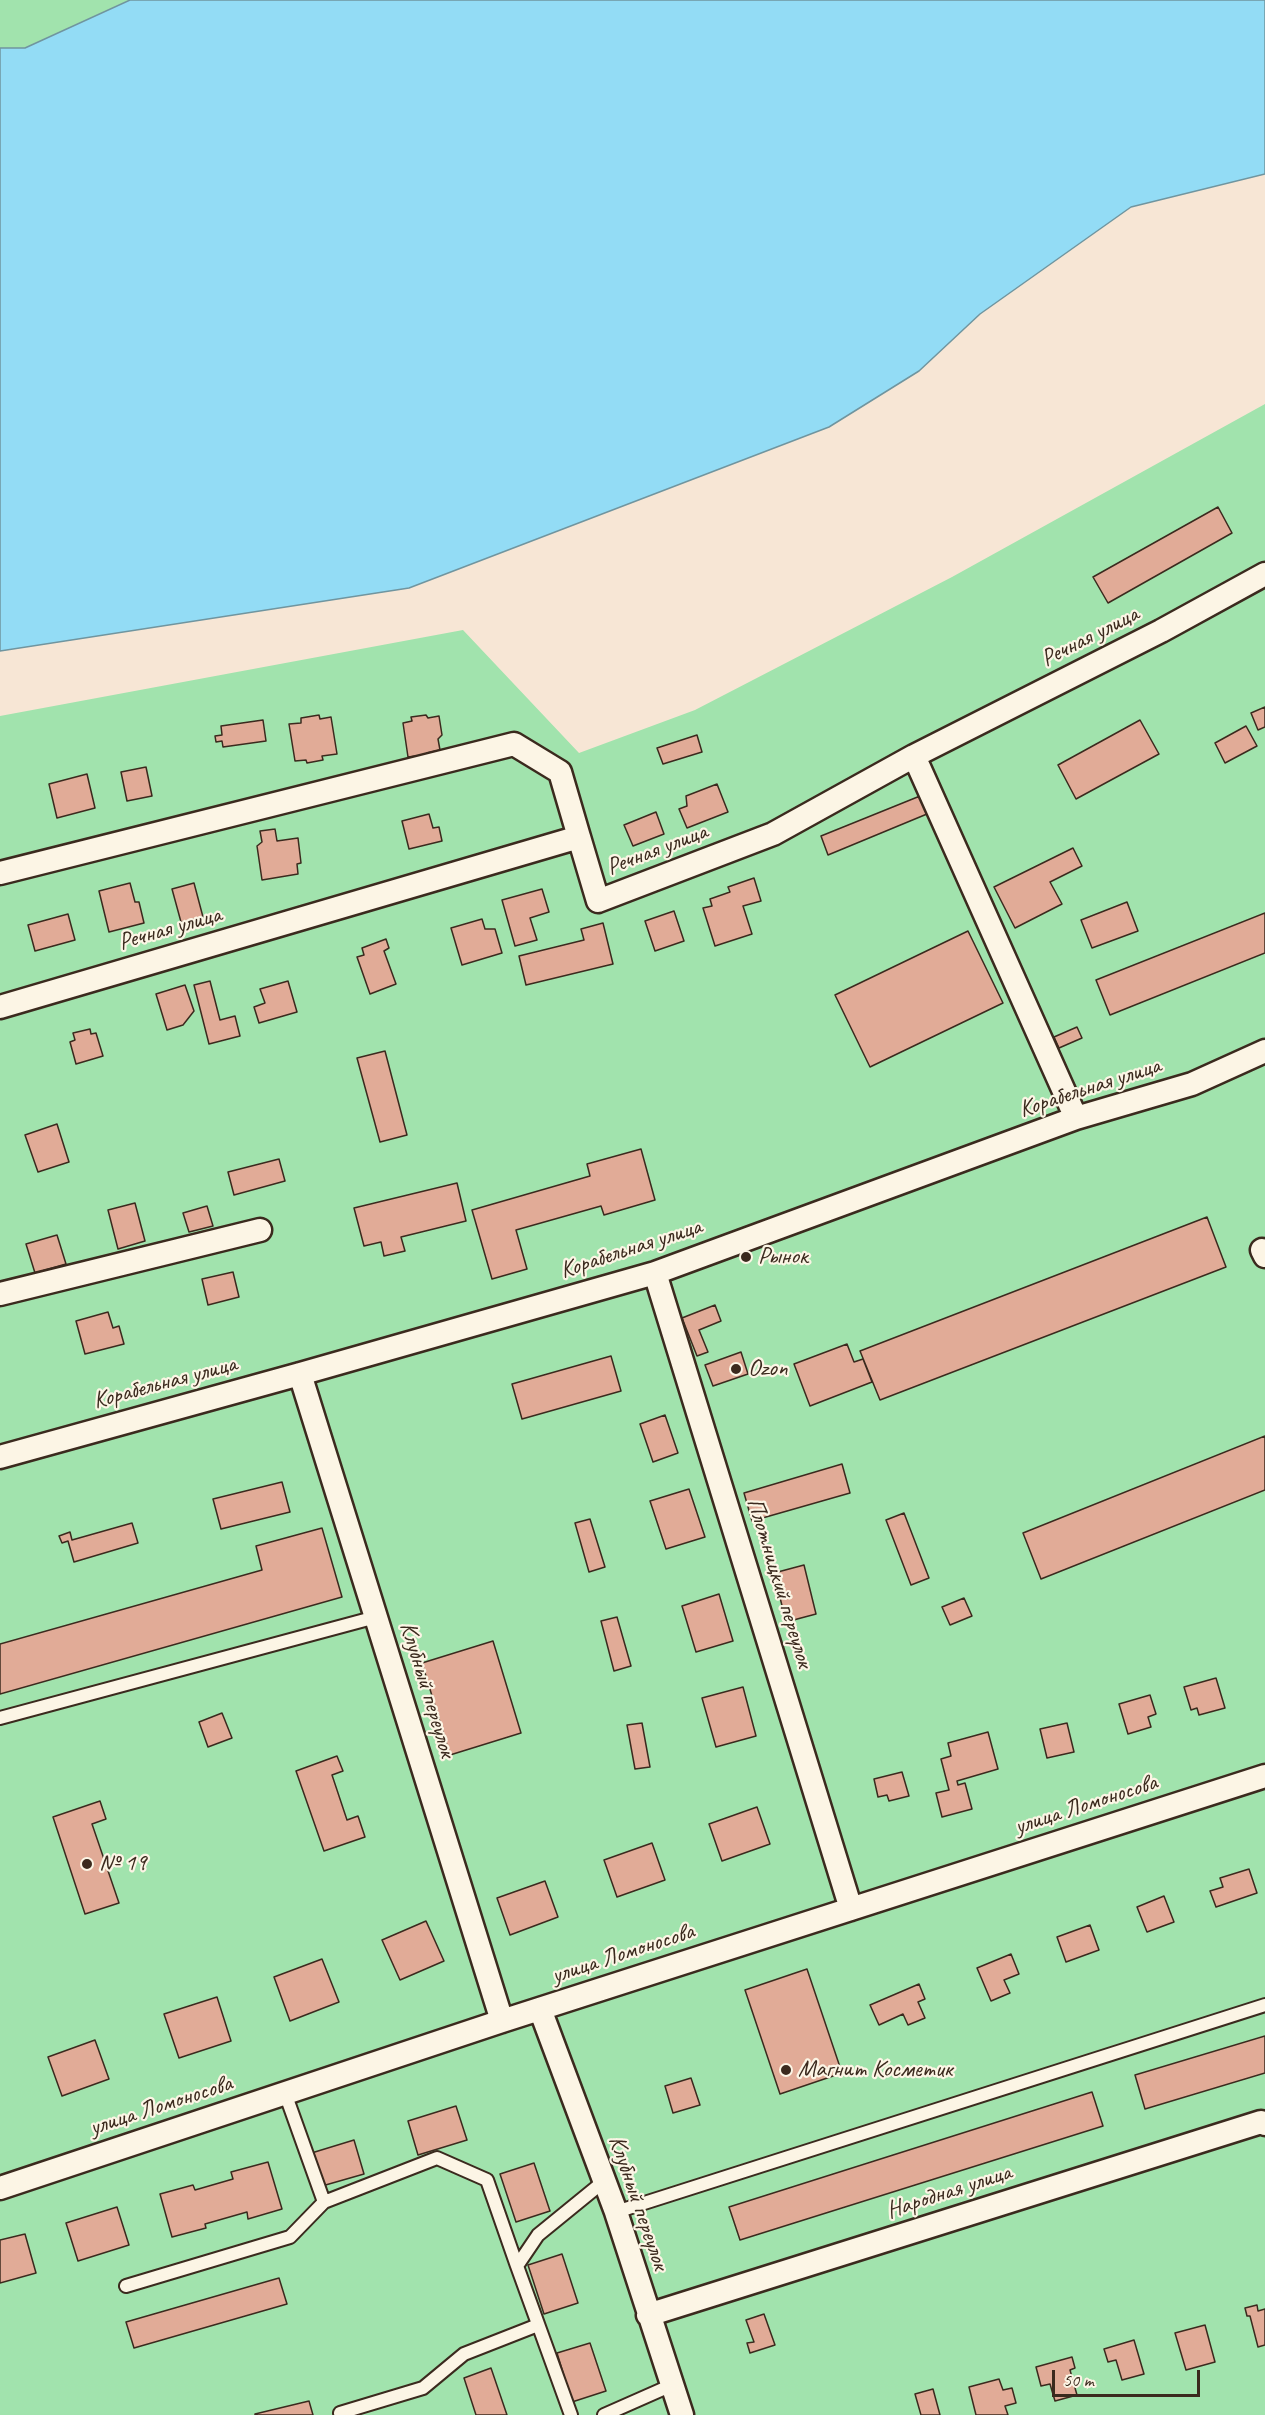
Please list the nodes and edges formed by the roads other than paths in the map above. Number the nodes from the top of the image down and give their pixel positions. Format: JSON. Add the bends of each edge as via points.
{"nodes":[{"id":1,"x":1265,"y":574,"type":"edge"},
{"id":2,"x":914,"y":756,"type":"junction"},
{"id":3,"x":579,"y":837,"type":"junction"},
{"id":4,"x":0,"y":873,"type":"edge"},
{"id":5,"x":0,"y":1007,"type":"edge"},
{"id":6,"x":1265,"y":1051,"type":"edge"},
{"id":7,"x":1076,"y":1118,"type":"junction"},
{"id":8,"x":260,"y":1230,"type":"dead end"},
{"id":9,"x":655,"y":1273,"type":"junction"},
{"id":10,"x":0,"y":1294,"type":"edge"},
{"id":11,"x":300,"y":1374,"type":"junction"},
{"id":12,"x":0,"y":1457,"type":"edge"},
{"id":13,"x":376,"y":1617,"type":"junction"},
{"id":14,"x":0,"y":1718,"type":"edge"},
{"id":15,"x":1265,"y":1776,"type":"edge"},
{"id":16,"x":851,"y":1909,"type":"junction"},
{"id":17,"x":1265,"y":2005,"type":"edge"},
{"id":18,"x":540,"y":2009,"type":"junction"},
{"id":19,"x":502,"y":2021,"type":"junction"},
{"id":20,"x":285,"y":2093,"type":"junction"},
{"id":21,"x":1265,"y":2124,"type":"edge"},
{"id":22,"x":603,"y":2182,"type":"junction"},
{"id":23,"x":0,"y":2188,"type":"edge"},
{"id":24,"x":324,"y":2202,"type":"junction"},
{"id":25,"x":616,"y":2212,"type":"junction"},
{"id":26,"x":517,"y":2266,"type":"junction"},
{"id":27,"x":126,"y":2286,"type":"dead end"},
{"id":28,"x":648,"y":2315,"type":"junction"},
{"id":29,"x":538,"y":2325,"type":"junction"},
{"id":30,"x":672,"y":2385,"type":"junction"},
{"id":31,"x":340,"y":2413,"type":"dead end"},
{"id":32,"x":571,"y":2415,"type":"edge"},
{"id":33,"x":604,"y":2415,"type":"edge"},
{"id":34,"x":682,"y":2415,"type":"edge"}],
"edges":[{"from":1,"to":2,"type":"street","name":"Речная улица"},
{"from":2,"to":3,"type":"street","name":"Речная улица","via":[[773,834],[598,901]]},
{"from":2,"to":7,"type":"street"},
{"from":3,"to":4,"type":"street","via":[[560,772],[514,744]]},
{"from":3,"to":5,"type":"street","name":"Речная улица"},
{"from":6,"to":7,"type":"street","name":"Корабельная улица","via":[[1192,1084]]},
{"from":7,"to":9,"type":"street","name":"Корабельная улица"},
{"from":8,"to":10,"type":"street"},
{"from":9,"to":11,"type":"street","name":"Корабельная улица"},
{"from":9,"to":16,"type":"street","name":"Плотницкий переулок"},
{"from":11,"to":12,"type":"street","name":"Корабельная улица"},
{"from":11,"to":13,"type":"street","name":"Клубный переулок"},
{"from":13,"to":14,"type":"lane"},
{"from":13,"to":19,"type":"street","name":"Клубный переулок"},
{"from":15,"to":16,"type":"street","name":"улица Ломоносова"},
{"from":16,"to":18,"type":"street","name":"улица Ломоносова"},
{"from":17,"to":25,"type":"lane"},
{"from":18,"to":19,"type":"street","name":"улица Ломоносова"},
{"from":18,"to":22,"type":"street","name":"Клубный переулок"},
{"from":19,"to":20,"type":"street","name":"улица Ломоносова"},
{"from":20,"to":23,"type":"street","name":"улица Ломоносова"},
{"from":20,"to":24,"type":"lane"},
{"from":21,"to":28,"type":"street","name":"Народная улица","via":[[1261,2122]]},
{"from":22,"to":25,"type":"street","name":"Клубный переулок"},
{"from":22,"to":26,"type":"lane","via":[[538,2235]]},
{"from":24,"to":26,"type":"lane","via":[[437,2158],[487,2180]]},
{"from":24,"to":27,"type":"lane","via":[[290,2237]]},
{"from":25,"to":28,"type":"street","name":"Клубный переулок"},
{"from":26,"to":29,"type":"lane"},
{"from":28,"to":30,"type":"street","name":"Клубный переулок"},
{"from":29,"to":31,"type":"lane","via":[[464,2354],[423,2388]]},
{"from":29,"to":32,"type":"lane"},
{"from":30,"to":33,"type":"lane"},
{"from":30,"to":34,"type":"street","name":"Клубный переулок"}]}
